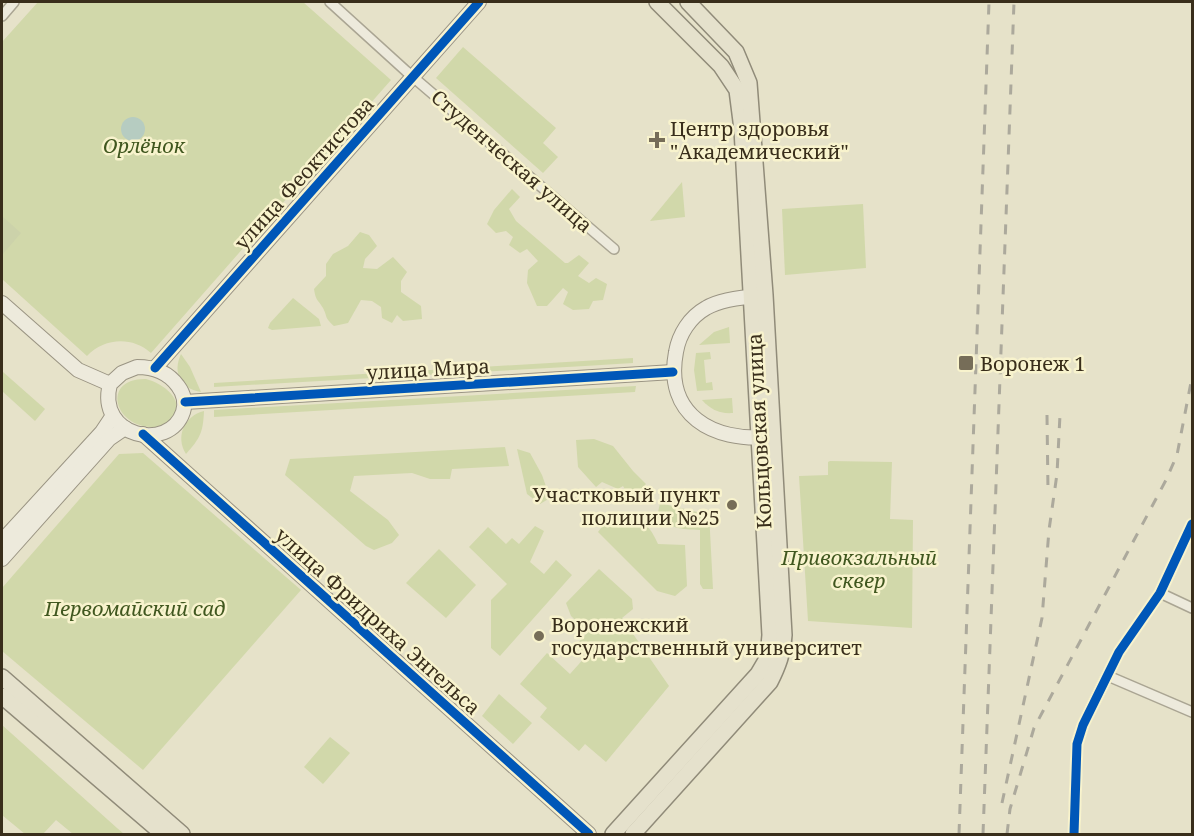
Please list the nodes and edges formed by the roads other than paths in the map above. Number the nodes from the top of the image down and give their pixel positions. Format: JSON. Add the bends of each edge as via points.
{"nodes":[{"id":1,"x":14,"y":2,"type":"edge"},
{"id":2,"x":330,"y":2,"type":"edge"},
{"id":3,"x":479,"y":2,"type":"edge"},
{"id":4,"x":657,"y":2,"type":"edge"},
{"id":5,"x":688,"y":2,"type":"edge"},
{"id":6,"x":2,"y":16,"type":"edge"},
{"id":7,"x":413,"y":77,"type":"junction"},
{"id":8,"x":614,"y":249,"type":"dead end"},
{"id":9,"x":758,"y":296,"type":"junction"},
{"id":10,"x":2,"y":303,"type":"edge"},
{"id":11,"x":155,"y":368,"type":"junction"},
{"id":12,"x":673,"y":372,"type":"junction"},
{"id":13,"x":110,"y":384,"type":"junction"},
{"id":14,"x":185,"y":402,"type":"junction"},
{"id":15,"x":112,"y":417,"type":"junction"},
{"id":16,"x":125,"y":429,"type":"junction"},
{"id":17,"x":143,"y":434,"type":"junction"},
{"id":18,"x":766,"y":437,"type":"junction"},
{"id":19,"x":1192,"y":524,"type":"edge"},
{"id":20,"x":2,"y":541,"type":"edge"},
{"id":21,"x":2,"y":559,"type":"edge"},
{"id":22,"x":1160,"y":593,"type":"junction"},
{"id":23,"x":1192,"y":608,"type":"edge"},
{"id":24,"x":1108,"y":676,"type":"junction"},
{"id":25,"x":2,"y":677,"type":"edge"},
{"id":26,"x":2,"y":696,"type":"edge"},
{"id":27,"x":1192,"y":712,"type":"edge"},
{"id":28,"x":163,"y":834,"type":"edge"},
{"id":29,"x":182,"y":834,"type":"edge"},
{"id":30,"x":589,"y":834,"type":"edge"},
{"id":31,"x":613,"y":834,"type":"edge"},
{"id":32,"x":633,"y":834,"type":"edge"},
{"id":33,"x":1074,"y":834,"type":"edge"}],
"edges":[{"from":1,"to":6,"type":"street"},
{"from":2,"to":7,"type":"street","name":"Студенческая улица"},
{"from":3,"to":7,"type":"street","name":"улица Феоктистова"},
{"from":4,"to":9,"type":"main road","name":"Кольцовская улица","via":[[714,58],[737,90]]},
{"from":5,"to":9,"type":"main road","name":"Кольцовская улица","via":[[736,51],[749,83]]},
{"from":7,"to":8,"type":"street","name":"Студенческая улица"},
{"from":7,"to":11,"type":"street","name":"улица Феоктистова"},
{"from":9,"to":12,"type":"street","via":[[729,300],[706,308],[694,318],[678,341]]},
{"from":9,"to":18,"type":"main road","name":"Кольцовская улица"},
{"from":10,"to":13,"type":"street","via":[[78,370]]},
{"from":11,"to":13,"type":"street","via":[[130,369]]},
{"from":11,"to":14,"type":"street","via":[[172,379]]},
{"from":12,"to":14,"type":"street","name":"улица Мира"},
{"from":12,"to":18,"type":"street","via":[[682,404],[693,418],[722,434]]},
{"from":13,"to":15,"type":"street","via":[[107,401]]},
{"from":14,"to":17,"type":"street","name":"улица Фридриха Энгельса","via":[[181,417],[171,430]]},
{"from":15,"to":16,"type":"street","name":"улица Фридриха Энгельса"},
{"from":15,"to":20,"type":"street"},
{"from":16,"to":17,"type":"street","name":"улица Фридриха Энгельса"},
{"from":16,"to":21,"type":"street","via":[[109,439]]},
{"from":17,"to":30,"type":"street","name":"улица Фридриха Энгельса"},
{"from":18,"to":31,"type":"main road","name":"Кольцовская улица","via":[[768,657],[758,674]]},
{"from":18,"to":32,"type":"main road","name":"Кольцовская улица","via":[[784,635],[779,664],[770,682]]},
{"from":19,"to":22,"type":"street"},
{"from":22,"to":23,"type":"street"},
{"from":22,"to":24,"type":"street","via":[[1119,652]]},
{"from":24,"to":27,"type":"street"},
{"from":24,"to":33,"type":"street","via":[[1077,744]]},
{"from":25,"to":29,"type":"main road"},
{"from":26,"to":28,"type":"main road"}]}
